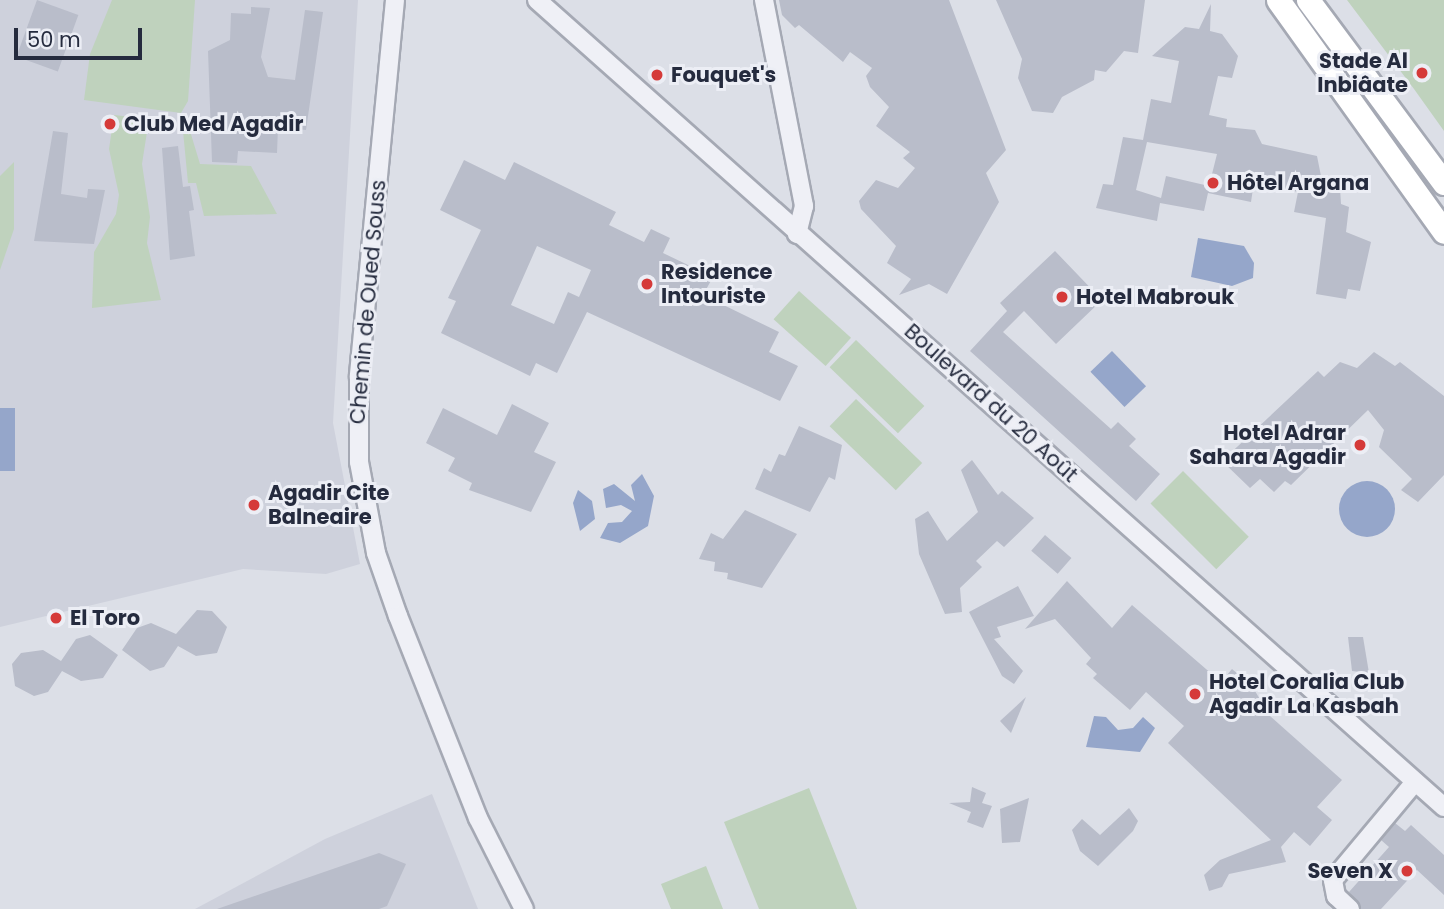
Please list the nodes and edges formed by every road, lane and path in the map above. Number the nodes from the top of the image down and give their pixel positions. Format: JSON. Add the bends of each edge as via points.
{"nodes":[{"id":1,"x":394,"y":0,"type":"edge"},
{"id":2,"x":537,"y":0,"type":"edge"},
{"id":3,"x":764,"y":0,"type":"edge"},
{"id":4,"x":1278,"y":0,"type":"edge"},
{"id":5,"x":1308,"y":0,"type":"edge"},
{"id":6,"x":1444,"y":183,"type":"edge"},
{"id":7,"x":1444,"y":232,"type":"edge"},
{"id":8,"x":797,"y":234,"type":"junction"},
{"id":9,"x":1415,"y":782,"type":"junction"},
{"id":10,"x":1444,"y":807,"type":"edge"},
{"id":11,"x":524,"y":909,"type":"edge"},
{"id":12,"x":1350,"y":909,"type":"edge"}],
"edges":[{"from":1,"to":11,"type":"street","name":"Chemin de Oued Souss","via":[[359,377],[359,462],[376,553],[398,616],[478,818]]},
{"from":2,"to":8,"type":"street","name":"Boulevard du 20 Août"},
{"from":3,"to":8,"type":"street","via":[[804,206]]},
{"from":4,"to":7,"type":"main road"},
{"from":5,"to":6,"type":"main road"},
{"from":8,"to":9,"type":"street","name":"Boulevard du 20 Août"},
{"from":9,"to":10,"type":"street","name":"Boulevard du 20 Août"},
{"from":9,"to":12,"type":"street","via":[[1333,880],[1336,896]]}]}
